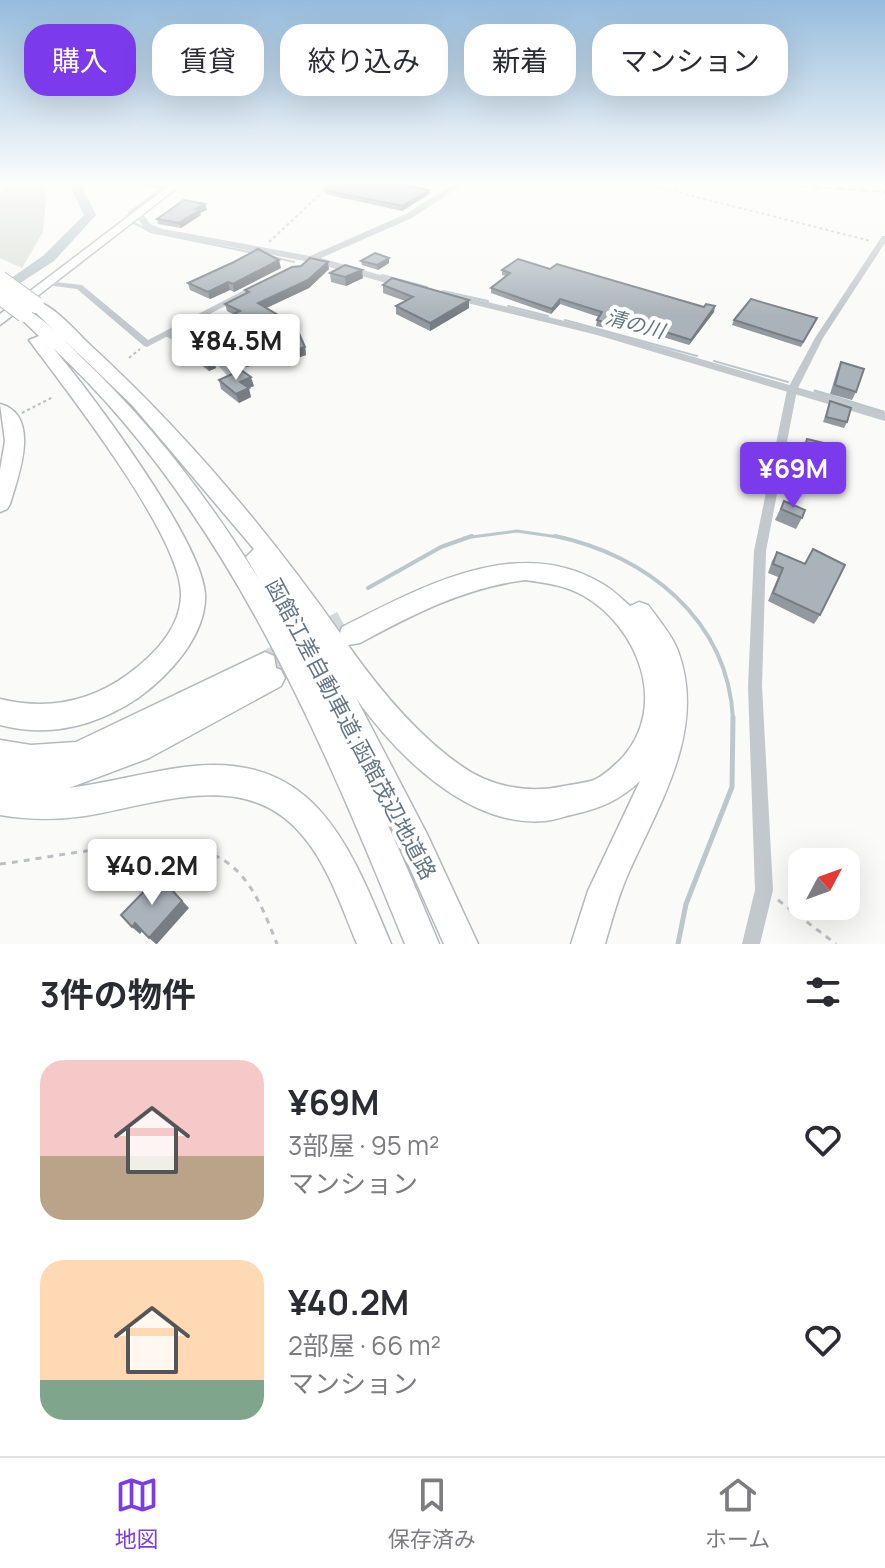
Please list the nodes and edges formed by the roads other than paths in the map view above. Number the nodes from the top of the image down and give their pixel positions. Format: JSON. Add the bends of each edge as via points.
{"nodes":[{"id":1,"x":119,"y":228,"type":"edge"},
{"id":2,"x":152,"y":228,"type":"edge"},
{"id":3,"x":382,"y":228,"type":"edge"},
{"id":4,"x":882,"y":240,"type":"edge"},
{"id":5,"x":309,"y":260,"type":"junction"},
{"id":6,"x":296,"y":267,"type":"edge"},
{"id":7,"x":0,"y":279,"type":"edge"},
{"id":8,"x":270,"y":280,"type":"edge"},
{"id":9,"x":49,"y":283,"type":"junction"},
{"id":10,"x":422,"y":289,"type":"edge"},
{"id":11,"x":437,"y":293,"type":"edge"},
{"id":12,"x":0,"y":299,"type":"edge"},
{"id":13,"x":19,"y":315,"type":"edge"},
{"id":14,"x":167,"y":334,"type":"junction"},
{"id":15,"x":232,"y":377,"type":"edge"},
{"id":16,"x":792,"y":390,"type":"junction"},
{"id":17,"x":10,"y":412,"type":"edge"},
{"id":18,"x":885,"y":417,"type":"edge"},
{"id":19,"x":0,"y":429,"type":"edge"},
{"id":20,"x":0,"y":454,"type":"edge"},
{"id":21,"x":184,"y":454,"type":"junction"},
{"id":22,"x":0,"y":504,"type":"edge"},
{"id":23,"x":0,"y":712,"type":"edge"},
{"id":24,"x":0,"y":754,"type":"edge"},
{"id":25,"x":0,"y":776,"type":"edge"},
{"id":26,"x":0,"y":800,"type":"edge"},
{"id":27,"x":374,"y":944,"type":"edge"},
{"id":28,"x":422,"y":944,"type":"edge"},
{"id":29,"x":461,"y":944,"type":"edge"},
{"id":30,"x":588,"y":944,"type":"edge"},
{"id":31,"x":751,"y":944,"type":"edge"}],
"edges":[{"from":1,"to":9,"type":"main road"},
{"from":2,"to":5,"type":"street"},
{"from":3,"to":5,"type":"street"},
{"from":4,"to":16,"type":"street"},
{"from":5,"to":6,"type":"street"},
{"from":5,"to":10,"type":"street"},
{"from":7,"to":13,"type":"highway","name":"函館江差自動車道;函館茂辺地道路","bridge":true},
{"from":8,"to":14,"type":"street"},
{"from":9,"to":13,"type":"main road"},
{"from":9,"to":14,"type":"street","via":[[79,287],[147,344]]},
{"from":11,"to":16,"type":"street","via":[[601,333]]},
{"from":12,"to":13,"type":"highway"},
{"from":13,"to":21,"type":"highway","name":"函館江差自動車道;函館茂辺地道路","via":[[97,358]]},
{"from":13,"to":23,"type":"highway","via":[[114,443],[185,562],[193,591],[176,643],[123,692],[86,712],[58,719],[28,720]]},
{"from":13,"to":28,"type":"highway","name":"函館江差自動車道;函館茂辺地道路","via":[[81,365],[125,412],[215,534],[315,710]]},
{"from":14,"to":15,"type":"lane","via":[[203,345]]},
{"from":16,"to":18,"type":"street"},
{"from":16,"to":31,"type":"street","via":[[756,580],[756,742],[764,890]]},
{"from":17,"to":22,"type":"highway","via":[[15,435]]},
{"from":19,"to":20,"type":"highway"},
{"from":21,"to":29,"type":"highway","name":"函館江差自動車道;函館茂辺地道路","via":[[303,631]]},
{"from":21,"to":30,"type":"highway","via":[[283,571],[398,733],[463,786],[496,801],[535,807],[572,804],[607,790],[638,764],[658,723],[660,696],[640,634],[617,607],[585,585],[549,572],[490,573],[347,629],[462,569],[528,558],[591,575],[627,599],[650,624],[669,656],[676,693],[674,729]]},
{"from":24,"to":25,"type":"highway","via":[[31,759],[76,756],[268,671],[113,759],[61,778]]},
{"from":26,"to":27,"type":"highway","via":[[79,803],[211,778],[264,786],[285,795],[306,814],[331,847]]}]}
